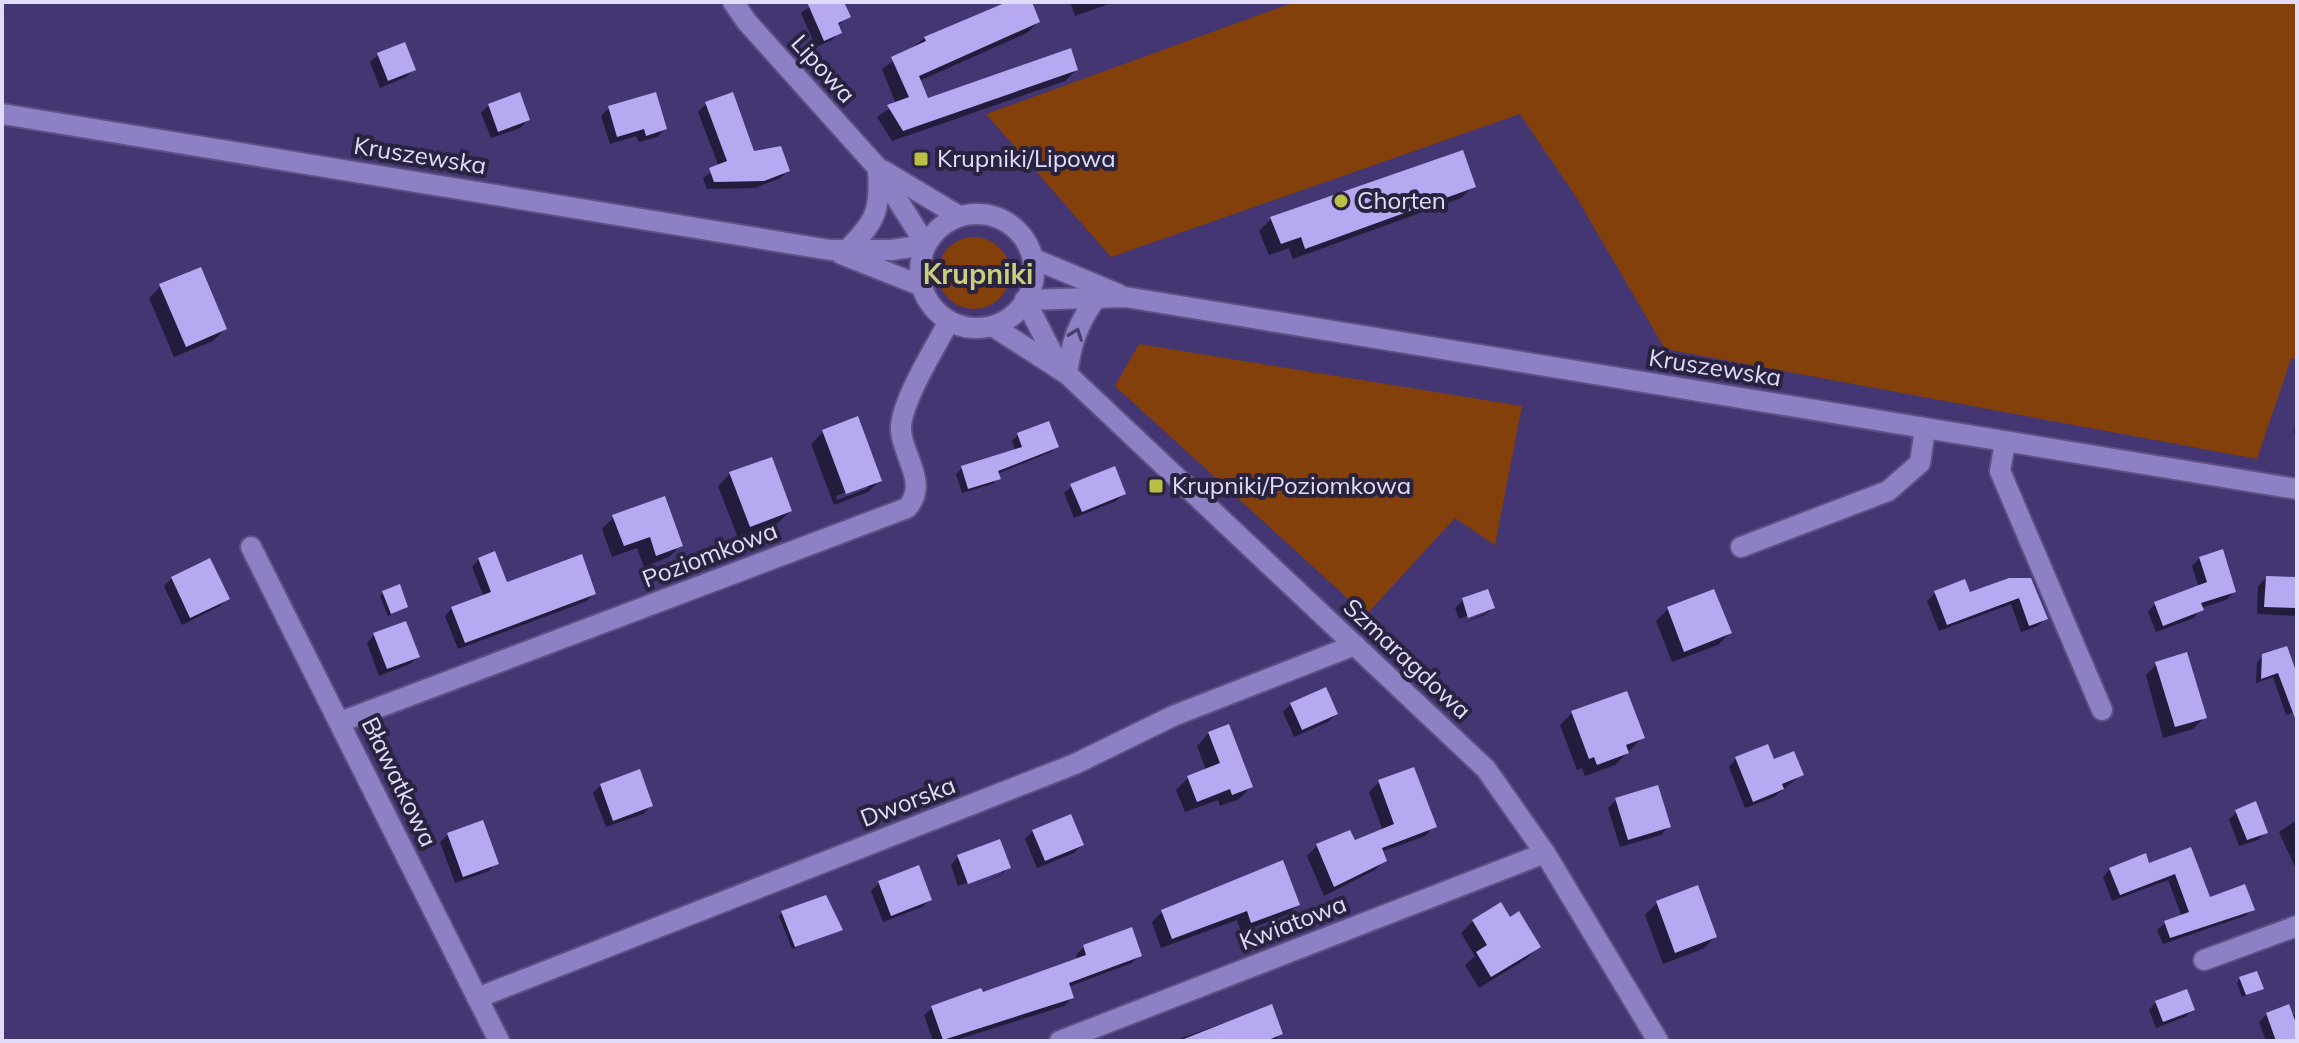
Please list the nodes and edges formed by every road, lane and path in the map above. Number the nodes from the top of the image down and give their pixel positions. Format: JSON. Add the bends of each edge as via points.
{"nodes":[{"id":1,"x":733,"y":2,"type":"edge"},
{"id":2,"x":2,"y":114,"type":"edge"},
{"id":3,"x":877,"y":167,"type":"junction"},
{"id":4,"x":959,"y":216,"type":"junction"},
{"id":5,"x":926,"y":245,"type":"junction"},
{"id":6,"x":838,"y":250,"type":"junction"},
{"id":7,"x":1034,"y":259,"type":"junction"},
{"id":8,"x":922,"y":286,"type":"junction"},
{"id":9,"x":1125,"y":297,"type":"junction"},
{"id":10,"x":1096,"y":298,"type":"junction"},
{"id":11,"x":1025,"y":300,"type":"junction"},
{"id":12,"x":949,"y":321,"type":"junction"},
{"id":13,"x":994,"y":327,"type":"junction"},
{"id":14,"x":1063,"y":370,"type":"junction"},
{"id":15,"x":1925,"y":429,"type":"junction"},
{"id":16,"x":2005,"y":443,"type":"junction"},
{"id":17,"x":2297,"y":489,"type":"edge"},
{"id":18,"x":251,"y":547,"type":"dead end"},
{"id":19,"x":1741,"y":547,"type":"dead end"},
{"id":20,"x":1355,"y":645,"type":"junction"},
{"id":21,"x":2102,"y":710,"type":"dead end"},
{"id":22,"x":340,"y":722,"type":"junction"},
{"id":23,"x":1545,"y":853,"type":"junction"},
{"id":24,"x":2297,"y":926,"type":"edge"},
{"id":25,"x":2204,"y":960,"type":"dead end"},
{"id":26,"x":477,"y":998,"type":"junction"},
{"id":27,"x":499,"y":1041,"type":"edge"},
{"id":28,"x":1060,"y":1041,"type":"edge"},
{"id":29,"x":1658,"y":1041,"type":"edge"}],
"edges":[{"from":1,"to":3,"type":"street","name":"Lipowa"},
{"from":2,"to":6,"type":"street","name":"Kruszewska"},
{"from":3,"to":4,"type":"street","name":"Lipowa"},
{"from":3,"to":5,"type":"street","name":"Lipowa"},
{"from":3,"to":6,"type":"street","via":[[880,197],[875,216]]},
{"from":4,"to":5,"type":"street","via":[[940,227]]},
{"from":4,"to":7,"type":"street","via":[[983,214],[1012,225]]},
{"from":5,"to":6,"type":"street","name":"Kruszewska"},
{"from":5,"to":8,"type":"street"},
{"from":6,"to":8,"type":"street","name":"Kruszewska"},
{"from":7,"to":9,"type":"street","name":"Kruszewska"},
{"from":7,"to":11,"type":"street","via":[[1033,283]]},
{"from":8,"to":12,"type":"street","via":[[929,302]]},
{"from":9,"to":10,"type":"street","name":"Kruszewska"},
{"from":9,"to":15,"type":"street","name":"Kruszewska"},
{"from":10,"to":11,"type":"street","name":"Kruszewska"},
{"from":14,"to":10,"type":"street","one_way":true,"via":[[1079,322]]},
{"from":11,"to":13,"type":"street","via":[[1016,314]]},
{"from":11,"to":14,"type":"street","name":"Szmaragdowa"},
{"from":12,"to":13,"type":"street","via":[[970,328]]},
{"from":12,"to":22,"type":"street","name":"Poziomkowa","via":[[903,412],[901,432],[917,481],[914,501],[907,508]]},
{"from":13,"to":14,"type":"street","name":"Szmaragdowa"},
{"from":14,"to":20,"type":"street","name":"Szmaragdowa"},
{"from":15,"to":16,"type":"street","name":"Kruszewska"},
{"from":15,"to":19,"type":"street","via":[[1920,463],[1888,491]]},
{"from":16,"to":17,"type":"street","name":"Kruszewska"},
{"from":16,"to":21,"type":"street","via":[[2000,471]]},
{"from":18,"to":22,"type":"street","name":"Bławatkowa"},
{"from":20,"to":23,"type":"street","name":"Szmaragdowa","via":[[1486,769]]},
{"from":20,"to":26,"type":"street","name":"Dworska","via":[[1173,716],[1075,764]]},
{"from":22,"to":26,"type":"street","name":"Bławatkowa"},
{"from":23,"to":28,"type":"street","name":"Kwiatowa"},
{"from":23,"to":29,"type":"street","name":"Szmaragdowa"},
{"from":24,"to":25,"type":"street"},
{"from":26,"to":27,"type":"street","name":"Bławatkowa"}]}
